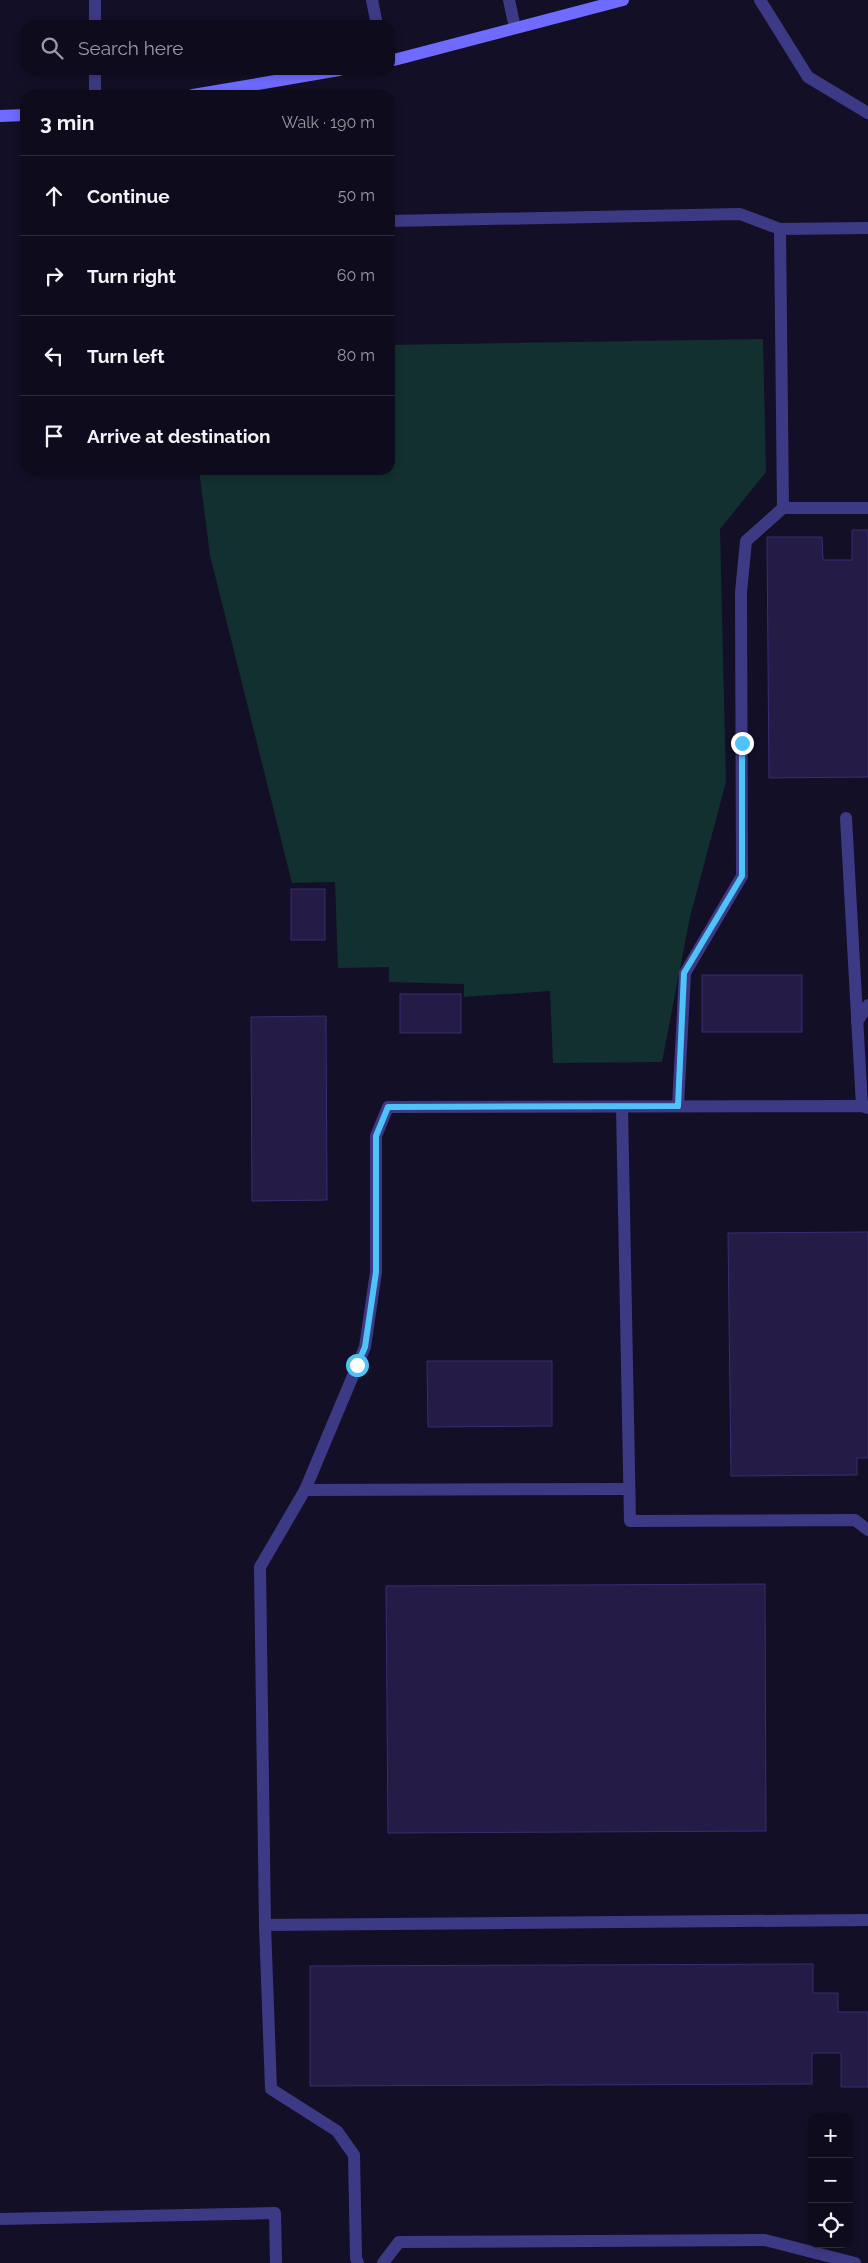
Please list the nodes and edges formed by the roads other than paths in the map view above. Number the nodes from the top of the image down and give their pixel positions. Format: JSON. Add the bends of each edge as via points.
{"nodes":[{"id":1,"x":95,"y":0,"type":"edge"},
{"id":2,"x":372,"y":0,"type":"edge"},
{"id":3,"x":509,"y":0,"type":"edge"},
{"id":4,"x":622,"y":0,"type":"edge"},
{"id":5,"x":760,"y":0,"type":"edge"},
{"id":6,"x":95,"y":20,"type":"edge"},
{"id":7,"x":376,"y":20,"type":"edge"},
{"id":8,"x":515,"y":28,"type":"junction"},
{"id":9,"x":395,"y":60,"type":"edge"},
{"id":10,"x":95,"y":75,"type":"edge"},
{"id":11,"x":310,"y":75,"type":"edge"},
{"id":12,"x":95,"y":90,"type":"edge"},
{"id":13,"x":222,"y":90,"type":"edge"},
{"id":14,"x":868,"y":112,"type":"edge"},
{"id":15,"x":20,"y":115,"type":"edge"},
{"id":16,"x":0,"y":116,"type":"edge"},
{"id":17,"x":395,"y":221,"type":"edge"},
{"id":18,"x":868,"y":228,"type":"edge"},
{"id":19,"x":780,"y":229,"type":"junction"},
{"id":20,"x":783,"y":508,"type":"junction"},
{"id":21,"x":868,"y":508,"type":"edge"},
{"id":22,"x":846,"y":818,"type":"dead end"},
{"id":23,"x":868,"y":1004,"type":"edge"},
{"id":24,"x":857,"y":1022,"type":"junction"},
{"id":25,"x":678,"y":1106,"type":"junction"},
{"id":26,"x":622,"y":1107,"type":"junction"},
{"id":27,"x":865,"y":1107,"type":"edge"},
{"id":28,"x":629,"y":1489,"type":"junction"},
{"id":29,"x":305,"y":1490,"type":"junction"},
{"id":30,"x":868,"y":1530,"type":"edge"},
{"id":31,"x":868,"y":1920,"type":"edge"},
{"id":32,"x":265,"y":1925,"type":"junction"},
{"id":33,"x":0,"y":2219,"type":"edge"},
{"id":34,"x":276,"y":2263,"type":"edge"},
{"id":35,"x":358,"y":2263,"type":"edge"},
{"id":36,"x":383,"y":2263,"type":"edge"},
{"id":37,"x":855,"y":2263,"type":"edge"}],
"edges":[{"from":1,"to":6,"type":"street"},
{"from":2,"to":7,"type":"street"},
{"from":3,"to":8,"type":"street"},
{"from":4,"to":8,"type":"main road"},
{"from":5,"to":14,"type":"street","via":[[808,77]]},
{"from":8,"to":9,"type":"main road"},
{"from":10,"to":12,"type":"street"},
{"from":11,"to":13,"type":"main road"},
{"from":15,"to":16,"type":"main road"},
{"from":17,"to":19,"type":"street","via":[[740,214]]},
{"from":18,"to":19,"type":"street"},
{"from":19,"to":20,"type":"street"},
{"from":20,"to":21,"type":"street"},
{"from":20,"to":25,"type":"street","via":[[746,541],[741,592],[742,876],[684,973]]},
{"from":22,"to":24,"type":"street"},
{"from":23,"to":24,"type":"street"},
{"from":24,"to":27,"type":"street"},
{"from":25,"to":26,"type":"street"},
{"from":25,"to":27,"type":"street"},
{"from":26,"to":28,"type":"street"},
{"from":26,"to":29,"type":"street","via":[[388,1107],[376,1136],[376,1272],[365,1347]]},
{"from":28,"to":29,"type":"street"},
{"from":28,"to":30,"type":"street","via":[[630,1521],[855,1520]]},
{"from":29,"to":32,"type":"street","via":[[260,1566]]},
{"from":31,"to":32,"type":"street"},
{"from":32,"to":35,"type":"street","via":[[271,2089],[337,2131],[354,2155]]},
{"from":33,"to":34,"type":"street","via":[[275,2213]]},
{"from":36,"to":37,"type":"street","via":[[399,2242],[765,2240]]}]}
